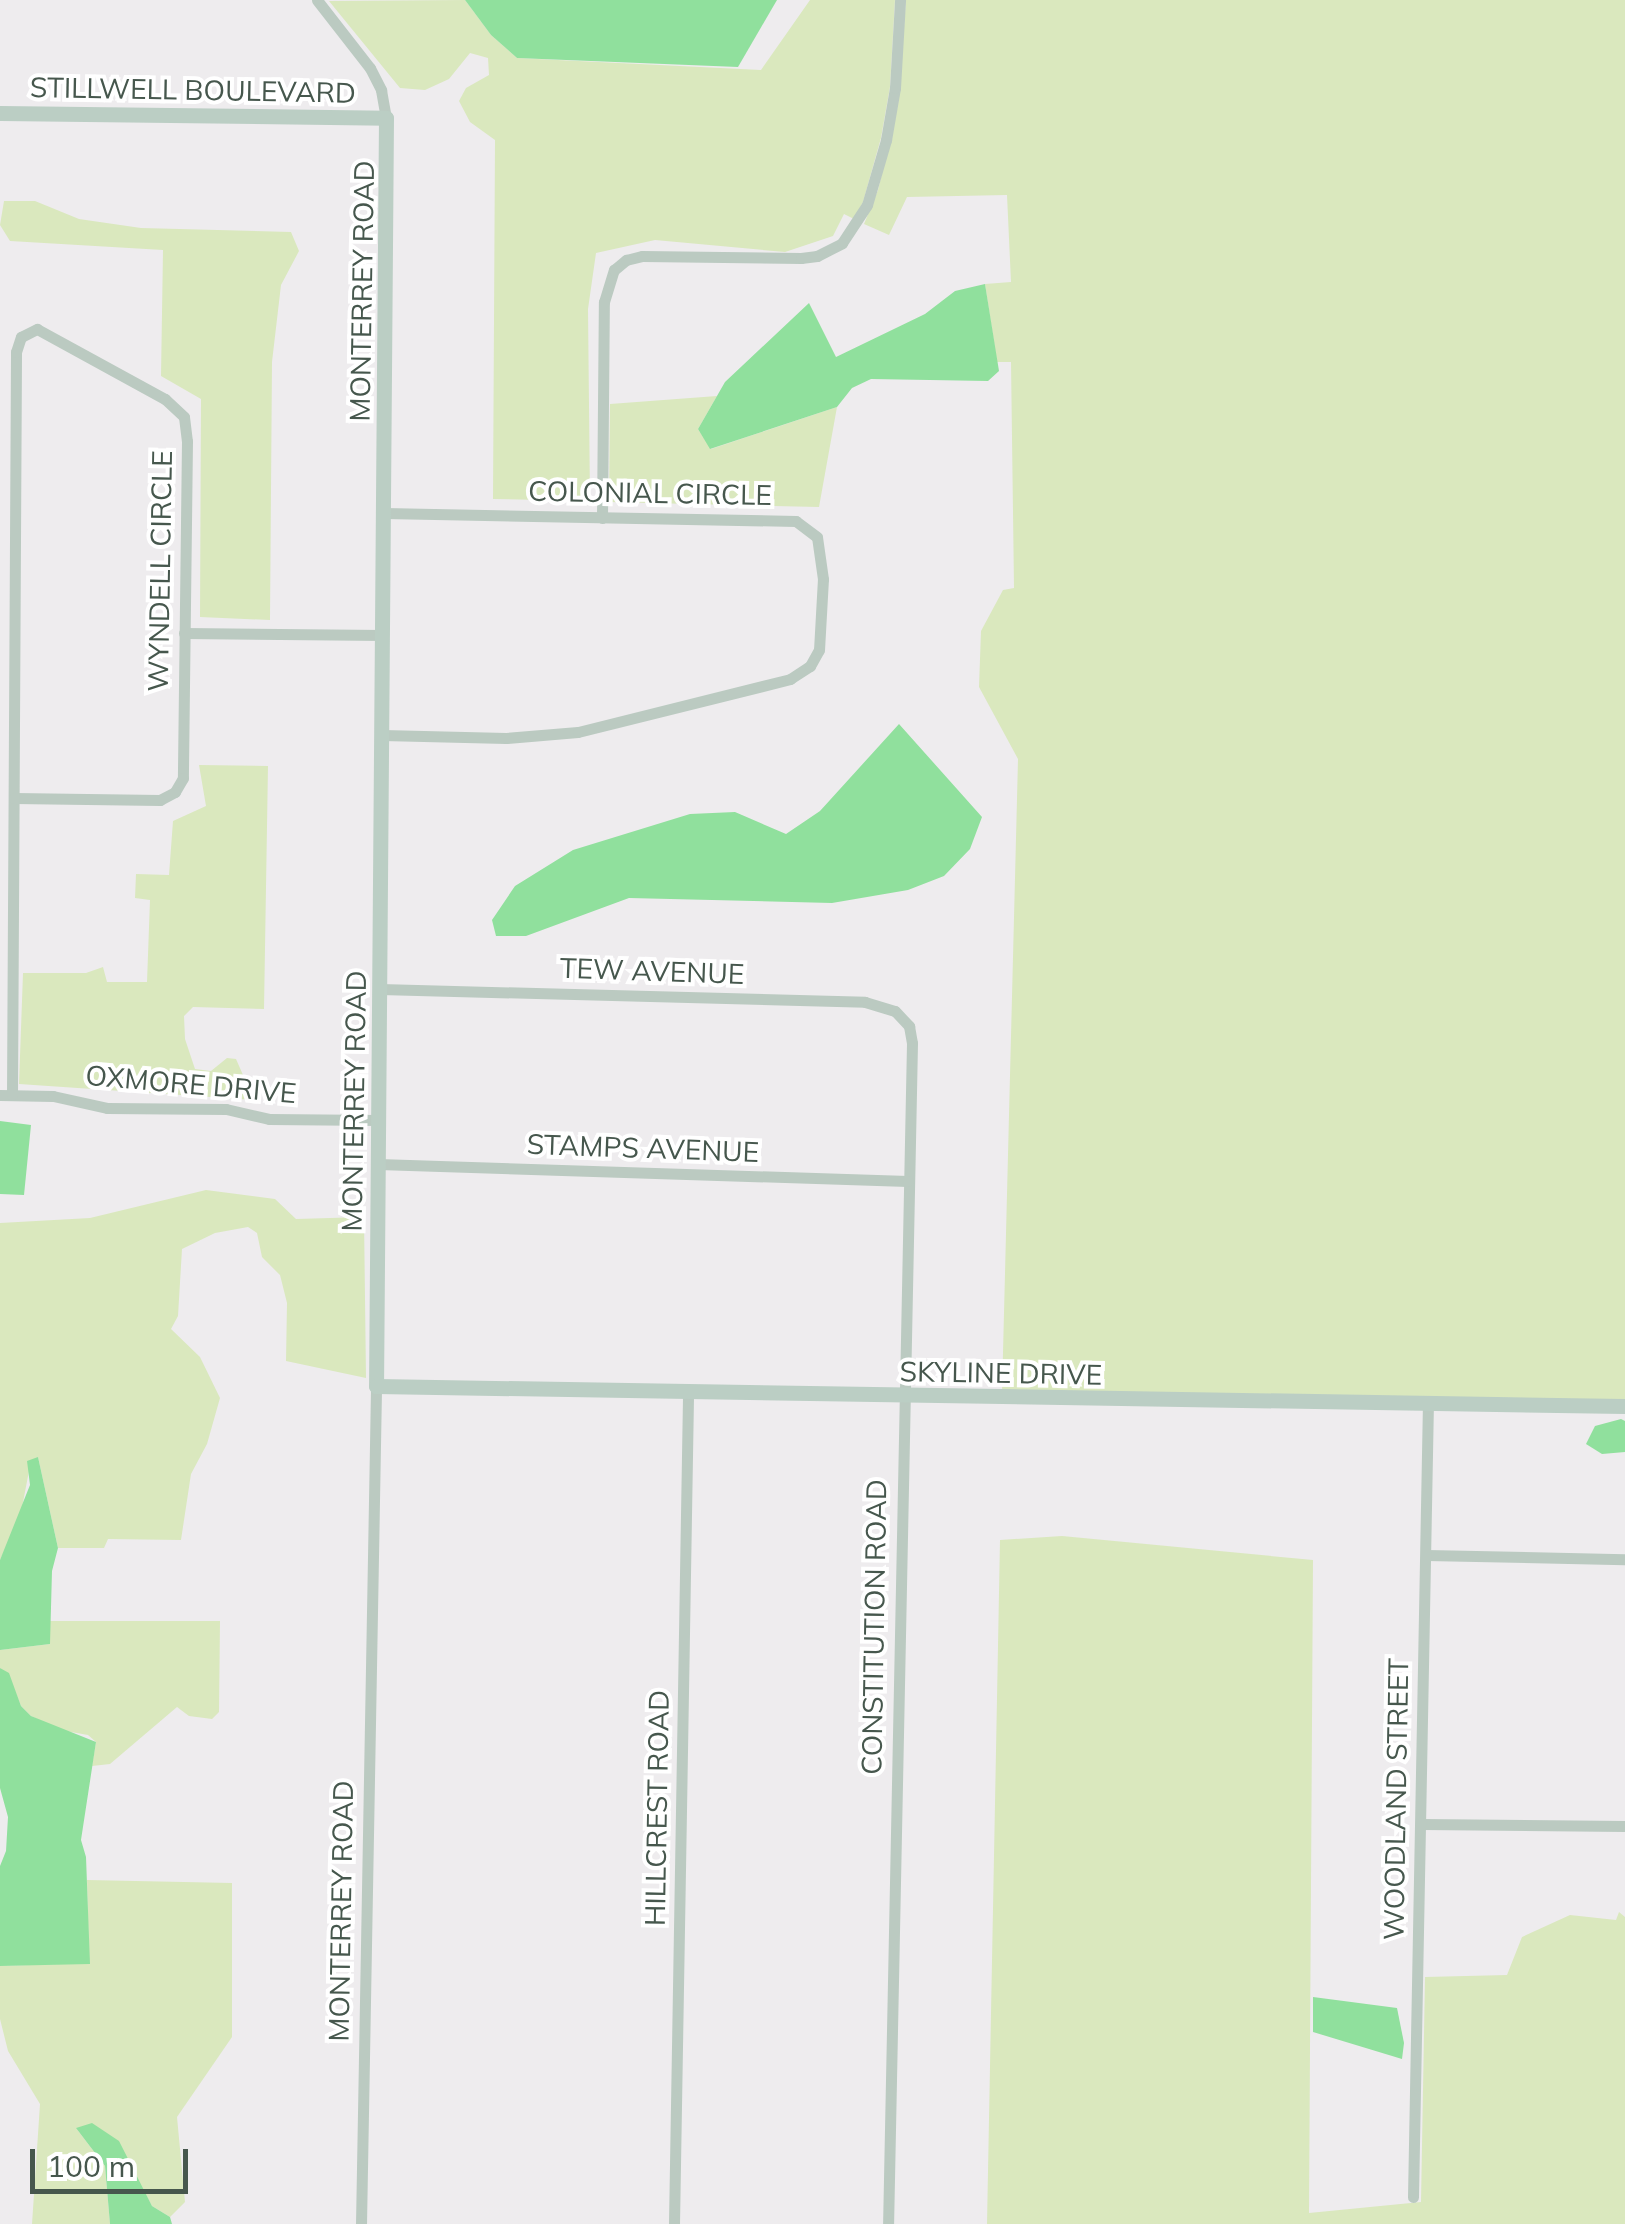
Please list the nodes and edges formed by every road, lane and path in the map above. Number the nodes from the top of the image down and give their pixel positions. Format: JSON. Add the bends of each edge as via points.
{"nodes":[{"id":1,"x":316,"y":0,"type":"edge"},
{"id":2,"x":900,"y":0,"type":"edge"},
{"id":3,"x":0,"y":113,"type":"edge"},
{"id":4,"x":386,"y":118,"type":"junction"},
{"id":5,"x":384,"y":513,"type":"junction"},
{"id":6,"x":602,"y":518,"type":"junction"},
{"id":7,"x":184,"y":633,"type":"junction"},
{"id":8,"x":383,"y":635,"type":"junction"},
{"id":9,"x":382,"y":735,"type":"junction"},
{"id":10,"x":14,"y":798,"type":"junction"},
{"id":11,"x":380,"y":989,"type":"junction"},
{"id":12,"x":910,"y":1031,"type":"joint"},
{"id":13,"x":6,"y":1095,"type":"edge"},
{"id":14,"x":378,"y":1120,"type":"junction"},
{"id":15,"x":378,"y":1164,"type":"junction"},
{"id":16,"x":908,"y":1181,"type":"junction"},
{"id":17,"x":376,"y":1386,"type":"junction"},
{"id":18,"x":688,"y":1393,"type":"junction"},
{"id":19,"x":904,"y":1397,"type":"junction"},
{"id":20,"x":1428,"y":1403,"type":"junction"},
{"id":21,"x":1625,"y":1406,"type":"edge"},
{"id":22,"x":1426,"y":1555,"type":"junction"},
{"id":23,"x":1625,"y":1559,"type":"edge"},
{"id":24,"x":1422,"y":1824,"type":"junction"},
{"id":25,"x":1625,"y":1826,"type":"edge"},
{"id":26,"x":1414,"y":2197,"type":"dead end"},
{"id":27,"x":361,"y":2224,"type":"edge"},
{"id":28,"x":674,"y":2224,"type":"edge"},
{"id":29,"x":888,"y":2224,"type":"edge"}],
"edges":[{"from":1,"to":4,"type":"street","name":"MONTERREY ROAD","via":[[370,68]]},
{"from":2,"to":6,"type":"street","via":[[889,125],[873,188],[842,243],[817,256],[642,256],[614,270],[604,302]]},
{"from":3,"to":4,"type":"street","name":"STILLWELL BOULEVARD"},
{"from":4,"to":5,"type":"street","name":"MONTERREY ROAD"},
{"from":5,"to":6,"type":"street","name":"COLONIAL CIRCLE"},
{"from":5,"to":8,"type":"street","name":"MONTERREY ROAD"},
{"from":6,"to":9,"type":"street","name":"COLONIAL CIRCLE","via":[[784,520],[806,526],[822,554],[822,622],[814,661],[790,679],[578,732]]},
{"from":7,"to":8,"type":"street"},
{"from":7,"to":10,"type":"street","name":"WYNDELL CIRCLE","via":[[183,778],[175,792],[160,800]]},
{"from":7,"to":10,"type":"street","name":"WYNDELL CIRCLE","via":[[184,417],[166,399],[58,337],[28,331],[16,352]]},
{"from":8,"to":9,"type":"street","name":"MONTERREY ROAD"},
{"from":9,"to":11,"type":"street","name":"MONTERREY ROAD"},
{"from":10,"to":13,"type":"street","name":"WYNDELL CIRCLE"},
{"from":11,"to":12,"type":"street","name":"TEW AVENUE","via":[[865,1002],[895,1011]]},
{"from":11,"to":14,"type":"street","name":"MONTERREY ROAD"},
{"from":12,"to":16,"type":"street","name":"CONSTITUTION ROAD"},
{"from":13,"to":14,"type":"street","name":"OXMORE DRIVE","via":[[108,1108],[226,1109],[269,1119]]},
{"from":14,"to":15,"type":"street","name":"MONTERREY ROAD"},
{"from":15,"to":16,"type":"street","name":"STAMPS AVENUE"},
{"from":15,"to":17,"type":"street","name":"MONTERREY ROAD"},
{"from":16,"to":19,"type":"street","name":"CONSTITUTION ROAD"},
{"from":17,"to":18,"type":"street","name":"SKYLINE DRIVE"},
{"from":17,"to":27,"type":"street","name":"MONTERREY ROAD"},
{"from":18,"to":19,"type":"street","name":"SKYLINE DRIVE"},
{"from":18,"to":28,"type":"street","name":"HILLCREST ROAD"},
{"from":19,"to":20,"type":"street","name":"SKYLINE DRIVE"},
{"from":19,"to":29,"type":"street","name":"CONSTITUTION ROAD"},
{"from":20,"to":21,"type":"street","name":"SKYLINE DRIVE"},
{"from":20,"to":22,"type":"street","name":"WOODLAND STREET"},
{"from":22,"to":23,"type":"street"},
{"from":22,"to":24,"type":"street","name":"WOODLAND STREET"},
{"from":24,"to":25,"type":"street"},
{"from":24,"to":26,"type":"street","name":"WOODLAND STREET"}]}
